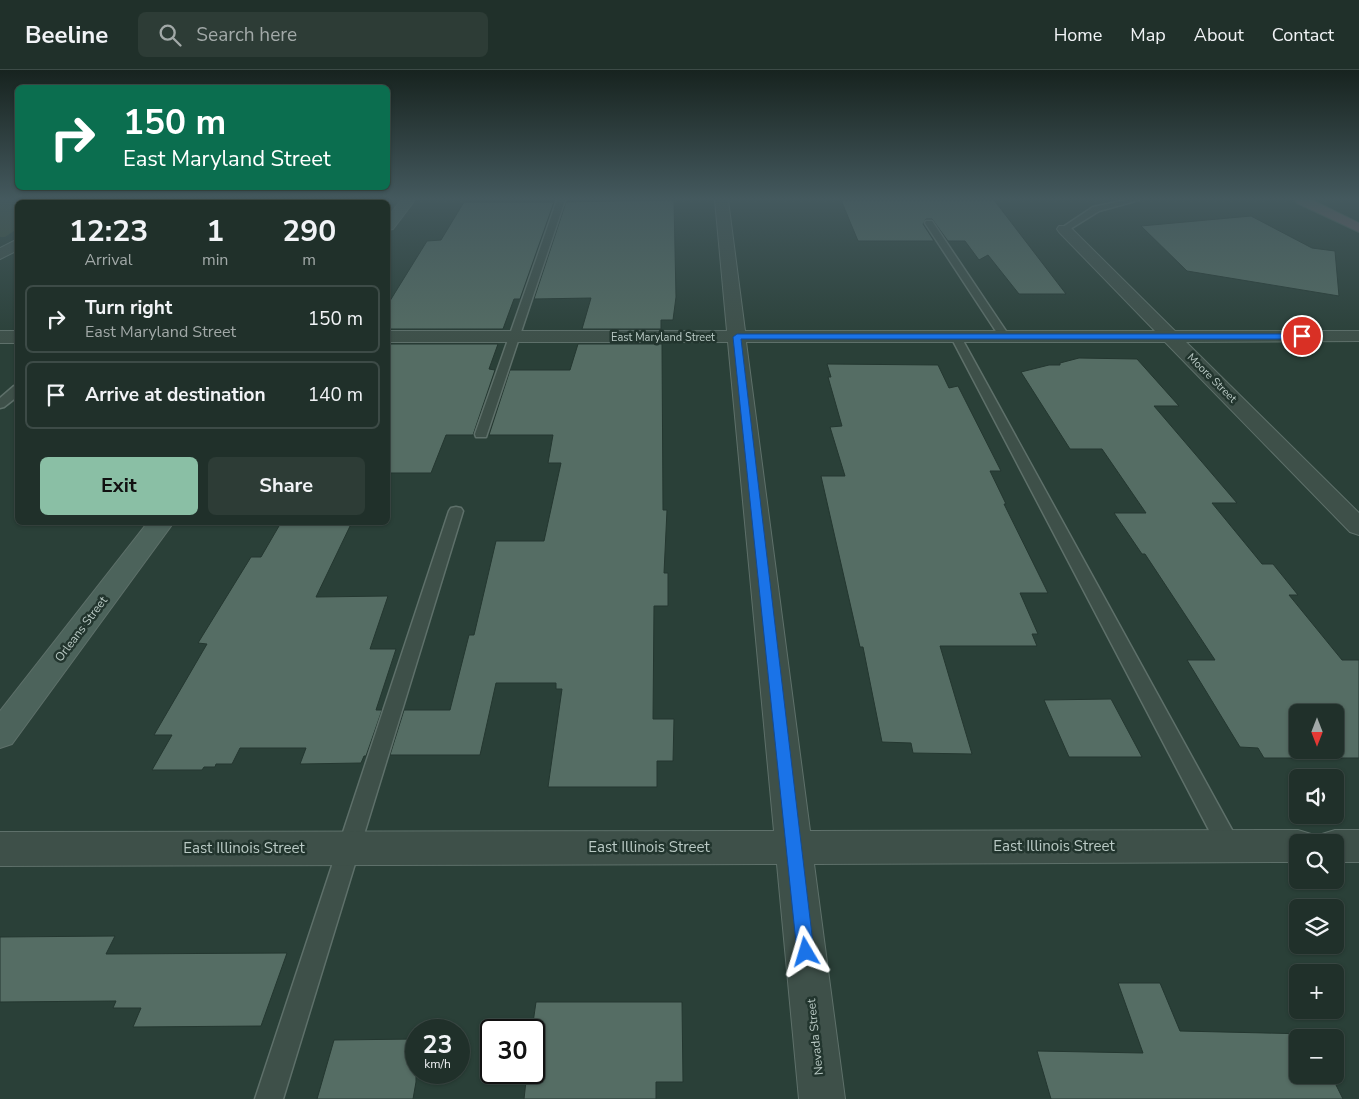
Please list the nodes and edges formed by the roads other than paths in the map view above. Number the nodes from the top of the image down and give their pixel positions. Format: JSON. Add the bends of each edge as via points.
{"nodes":[{"id":1,"x":545,"y":248,"type":"edge"},
{"id":2,"x":727,"y":248,"type":"edge"},
{"id":3,"x":946,"y":248,"type":"edge"},
{"id":4,"x":1083,"y":248,"type":"edge"},
{"id":5,"x":1171,"y":336,"type":"junction"},
{"id":6,"x":1359,"y":336,"type":"edge"},
{"id":7,"x":0,"y":337,"type":"edge"},
{"id":8,"x":15,"y":337,"type":"edge"},
{"id":9,"x":390,"y":337,"type":"edge"},
{"id":10,"x":514,"y":337,"type":"junction"},
{"id":11,"x":737,"y":337,"type":"junction"},
{"id":12,"x":956,"y":337,"type":"junction"},
{"id":13,"x":1005,"y":337,"type":"junction"},
{"id":14,"x":15,"y":392,"type":"edge"},
{"id":15,"x":0,"y":404,"type":"edge"},
{"id":16,"x":481,"y":434,"type":"dead end"},
{"id":17,"x":456,"y":511,"type":"dead end"},
{"id":18,"x":160,"y":525,"type":"edge"},
{"id":19,"x":1359,"y":527,"type":"edge"},
{"id":20,"x":0,"y":735,"type":"edge"},
{"id":21,"x":1229,"y":846,"type":"junction"},
{"id":22,"x":1289,"y":846,"type":"edge"},
{"id":23,"x":1344,"y":846,"type":"edge"},
{"id":24,"x":1359,"y":846,"type":"edge"},
{"id":25,"x":794,"y":847,"type":"junction"},
{"id":26,"x":0,"y":848,"type":"edge"},
{"id":27,"x":349,"y":848,"type":"junction"},
{"id":28,"x":269,"y":1099,"type":"edge"},
{"id":29,"x":822,"y":1099,"type":"edge"}],
"edges":[{"from":1,"to":10,"type":"lane"},
{"from":2,"to":11,"type":"street","name":"Nevada Street"},
{"from":3,"to":13,"type":"lane"},
{"from":4,"to":5,"type":"street","name":"Moore Street"},
{"from":5,"to":6,"type":"street","name":"East Maryland Street"},
{"from":5,"to":13,"type":"street","name":"East Maryland Street"},
{"from":5,"to":19,"type":"street","name":"Moore Street"},
{"from":7,"to":8,"type":"street"},
{"from":9,"to":10,"type":"street","name":"East Maryland Street"},
{"from":10,"to":11,"type":"street","name":"East Maryland Street"},
{"from":10,"to":16,"type":"lane"},
{"from":11,"to":12,"type":"street","name":"East Maryland Street"},
{"from":11,"to":25,"type":"street","name":"Nevada Street"},
{"from":12,"to":13,"type":"street","name":"East Maryland Street"},
{"from":12,"to":21,"type":"lane"},
{"from":14,"to":15,"type":"lane"},
{"from":17,"to":27,"type":"lane"},
{"from":18,"to":20,"type":"main road","name":"Orleans Street"},
{"from":21,"to":22,"type":"street","name":"East Illinois Street"},
{"from":21,"to":25,"type":"street","name":"East Illinois Street"},
{"from":23,"to":24,"type":"street"},
{"from":25,"to":27,"type":"street","name":"East Illinois Street"},
{"from":25,"to":29,"type":"street","name":"Nevada Street"},
{"from":26,"to":27,"type":"street","name":"East Illinois Street"},
{"from":27,"to":28,"type":"lane"}]}
